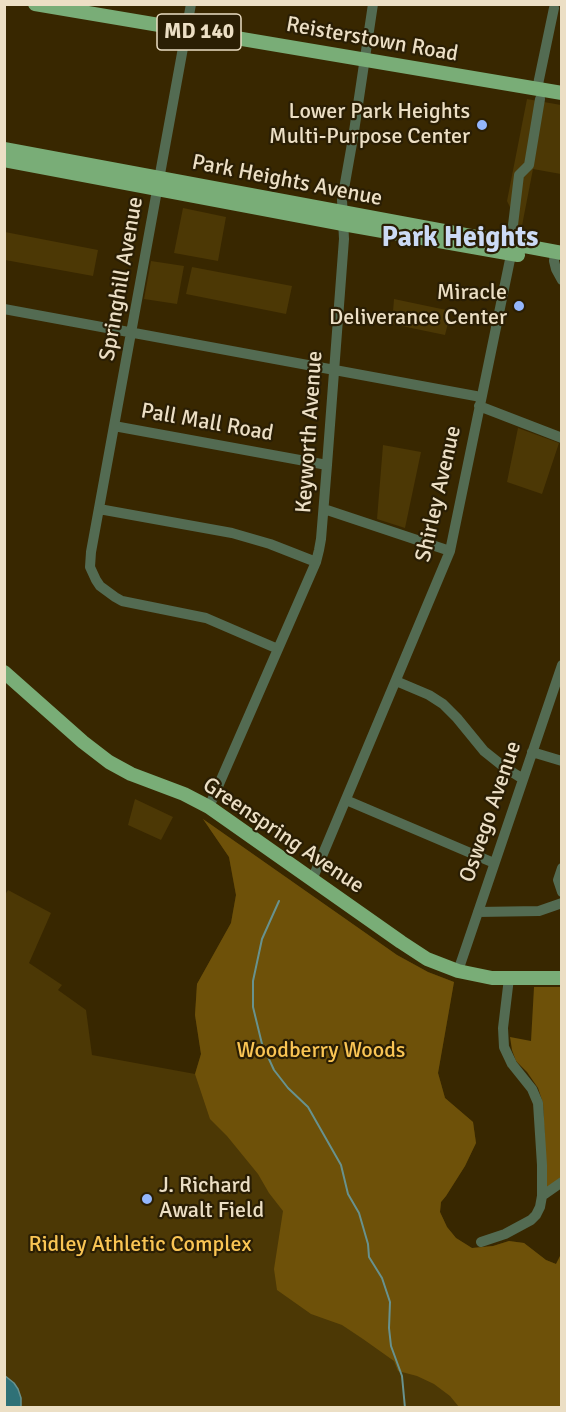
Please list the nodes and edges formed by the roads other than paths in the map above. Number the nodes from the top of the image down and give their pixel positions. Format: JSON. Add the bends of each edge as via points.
{"nodes":[{"id":1,"x":34,"y":4,"type":"edge"},
{"id":2,"x":191,"y":4,"type":"edge"},
{"id":3,"x":373,"y":4,"type":"edge"},
{"id":4,"x":554,"y":8,"type":"dead end"},
{"id":5,"x":186,"y":30,"type":"junction"},
{"id":6,"x":364,"y":60,"type":"junction"},
{"id":7,"x":561,"y":93,"type":"edge"},
{"id":8,"x":539,"y":94,"type":"junction"},
{"id":9,"x":4,"y":149,"type":"edge"},
{"id":10,"x":4,"y":160,"type":"edge"},
{"id":11,"x":158,"y":184,"type":"junction"},
{"id":12,"x":343,"y":219,"type":"junction"},
{"id":13,"x":512,"y":249,"type":"junction"},
{"id":14,"x":558,"y":257,"type":"edge"},
{"id":15,"x":561,"y":280,"type":"edge"},
{"id":16,"x":4,"y":309,"type":"edge"},
{"id":17,"x":131,"y":333,"type":"junction"},
{"id":18,"x":334,"y":370,"type":"junction"},
{"id":19,"x":480,"y":402,"type":"junction"},
{"id":20,"x":114,"y":426,"type":"junction"},
{"id":21,"x":561,"y":438,"type":"edge"},
{"id":22,"x":327,"y":465,"type":"junction"},
{"id":23,"x":99,"y":509,"type":"junction"},
{"id":24,"x":324,"y":509,"type":"junction"},
{"id":25,"x":450,"y":551,"type":"junction"},
{"id":26,"x":316,"y":562,"type":"junction"},
{"id":27,"x":278,"y":649,"type":"junction"},
{"id":28,"x":561,"y":665,"type":"edge"},
{"id":29,"x":4,"y":672,"type":"edge"},
{"id":30,"x":396,"y":681,"type":"junction"},
{"id":31,"x":532,"y":752,"type":"junction"},
{"id":32,"x":561,"y":761,"type":"edge"},
{"id":33,"x":523,"y":779,"type":"junction"},
{"id":34,"x":346,"y":801,"type":"junction"},
{"id":35,"x":209,"y":807,"type":"junction"},
{"id":36,"x":494,"y":863,"type":"junction"},
{"id":37,"x":561,"y":868,"type":"edge"},
{"id":38,"x":312,"y":880,"type":"junction"},
{"id":39,"x":561,"y":892,"type":"edge"},
{"id":40,"x":561,"y":903,"type":"edge"},
{"id":41,"x":478,"y":912,"type":"junction"},
{"id":42,"x":458,"y":971,"type":"junction"},
{"id":43,"x":509,"y":978,"type":"junction"},
{"id":44,"x":561,"y":978,"type":"edge"},
{"id":45,"x":561,"y":1182,"type":"edge"},
{"id":46,"x":542,"y":1196,"type":"junction"},
{"id":47,"x":481,"y":1242,"type":"dead end"}],
"edges":[{"from":1,"to":5,"type":"main road","name":"Reisterstown Road","number":"MD 140"},
{"from":2,"to":5,"type":"street","name":"Springhill Avenue"},
{"from":3,"to":6,"type":"street","name":"Keyworth Avenue"},
{"from":4,"to":8,"type":"street","name":"Shirley Avenue"},
{"from":5,"to":6,"type":"main road","name":"Reisterstown Road","number":"MD 140"},
{"from":5,"to":11,"type":"street","name":"Springhill Avenue"},
{"from":6,"to":8,"type":"main road","name":"Reisterstown Road","number":"MD 140"},
{"from":6,"to":12,"type":"street","name":"Keyworth Avenue","via":[[342,200]]},
{"from":7,"to":8,"type":"main road","name":"Reisterstown Road","number":"MD 140"},
{"from":8,"to":13,"type":"street","name":"Shirley Avenue","via":[[529,165],[519,175]]},
{"from":9,"to":11,"type":"main road","name":"Park Heights Avenue"},
{"from":10,"to":11,"type":"main road","name":"Park Heights Avenue"},
{"from":11,"to":12,"type":"main road","name":"Park Heights Avenue"},
{"from":11,"to":17,"type":"street","name":"Springhill Avenue"},
{"from":12,"to":13,"type":"main road","name":"Park Heights Avenue"},
{"from":12,"to":18,"type":"street","name":"Keyworth Avenue"},
{"from":13,"to":14,"type":"main road","name":"Park Heights Avenue"},
{"from":13,"to":19,"type":"street","name":"Shirley Avenue"},
{"from":14,"to":15,"type":"street","via":[[556,269]]},
{"from":16,"to":17,"type":"street"},
{"from":17,"to":18,"type":"street"},
{"from":17,"to":20,"type":"street","name":"Springhill Avenue"},
{"from":18,"to":19,"type":"street"},
{"from":18,"to":22,"type":"street","name":"Keyworth Avenue"},
{"from":19,"to":21,"type":"street"},
{"from":19,"to":25,"type":"street","name":"Shirley Avenue"},
{"from":20,"to":22,"type":"street","name":"Pall Mall Road"},
{"from":20,"to":23,"type":"street","name":"Springhill Avenue"},
{"from":22,"to":24,"type":"street","name":"Keyworth Avenue"},
{"from":23,"to":26,"type":"street","via":[[232,533]]},
{"from":23,"to":27,"type":"street","name":"Springhill Avenue","via":[[90,560],[92,574],[100,586],[122,601],[206,618]]},
{"from":24,"to":25,"type":"street"},
{"from":24,"to":26,"type":"street","name":"Keyworth Avenue"},
{"from":25,"to":30,"type":"street","name":"Shirley Avenue"},
{"from":26,"to":27,"type":"street","name":"Keyworth Avenue"},
{"from":27,"to":35,"type":"street","name":"Keyworth Avenue"},
{"from":28,"to":31,"type":"street","name":"Oswego Avenue"},
{"from":29,"to":35,"type":"main road","name":"Greenspring Avenue","via":[[108,762]]},
{"from":30,"to":33,"type":"street","via":[[443,704],[484,751]]},
{"from":30,"to":34,"type":"street","name":"Shirley Avenue"},
{"from":31,"to":32,"type":"street"},
{"from":31,"to":33,"type":"street","name":"Oswego Avenue"},
{"from":33,"to":36,"type":"street","name":"Oswego Avenue"},
{"from":34,"to":36,"type":"street"},
{"from":34,"to":38,"type":"street","name":"Shirley Avenue"},
{"from":35,"to":38,"type":"main road","name":"Greenspring Avenue"},
{"from":36,"to":41,"type":"street","name":"Oswego Avenue"},
{"from":37,"to":39,"type":"street"},
{"from":38,"to":42,"type":"main road","name":"Greenspring Avenue","via":[[416,952]]},
{"from":40,"to":41,"type":"street","via":[[539,911]]},
{"from":41,"to":42,"type":"street","name":"Oswego Avenue"},
{"from":42,"to":43,"type":"main road","name":"Greenspring Avenue"},
{"from":43,"to":44,"type":"main road","name":"Greenspring Avenue"},
{"from":43,"to":46,"type":"street","via":[[504,1047],[538,1104]]},
{"from":45,"to":46,"type":"street"},
{"from":46,"to":47,"type":"street","via":[[540,1208],[531,1220]]}]}
